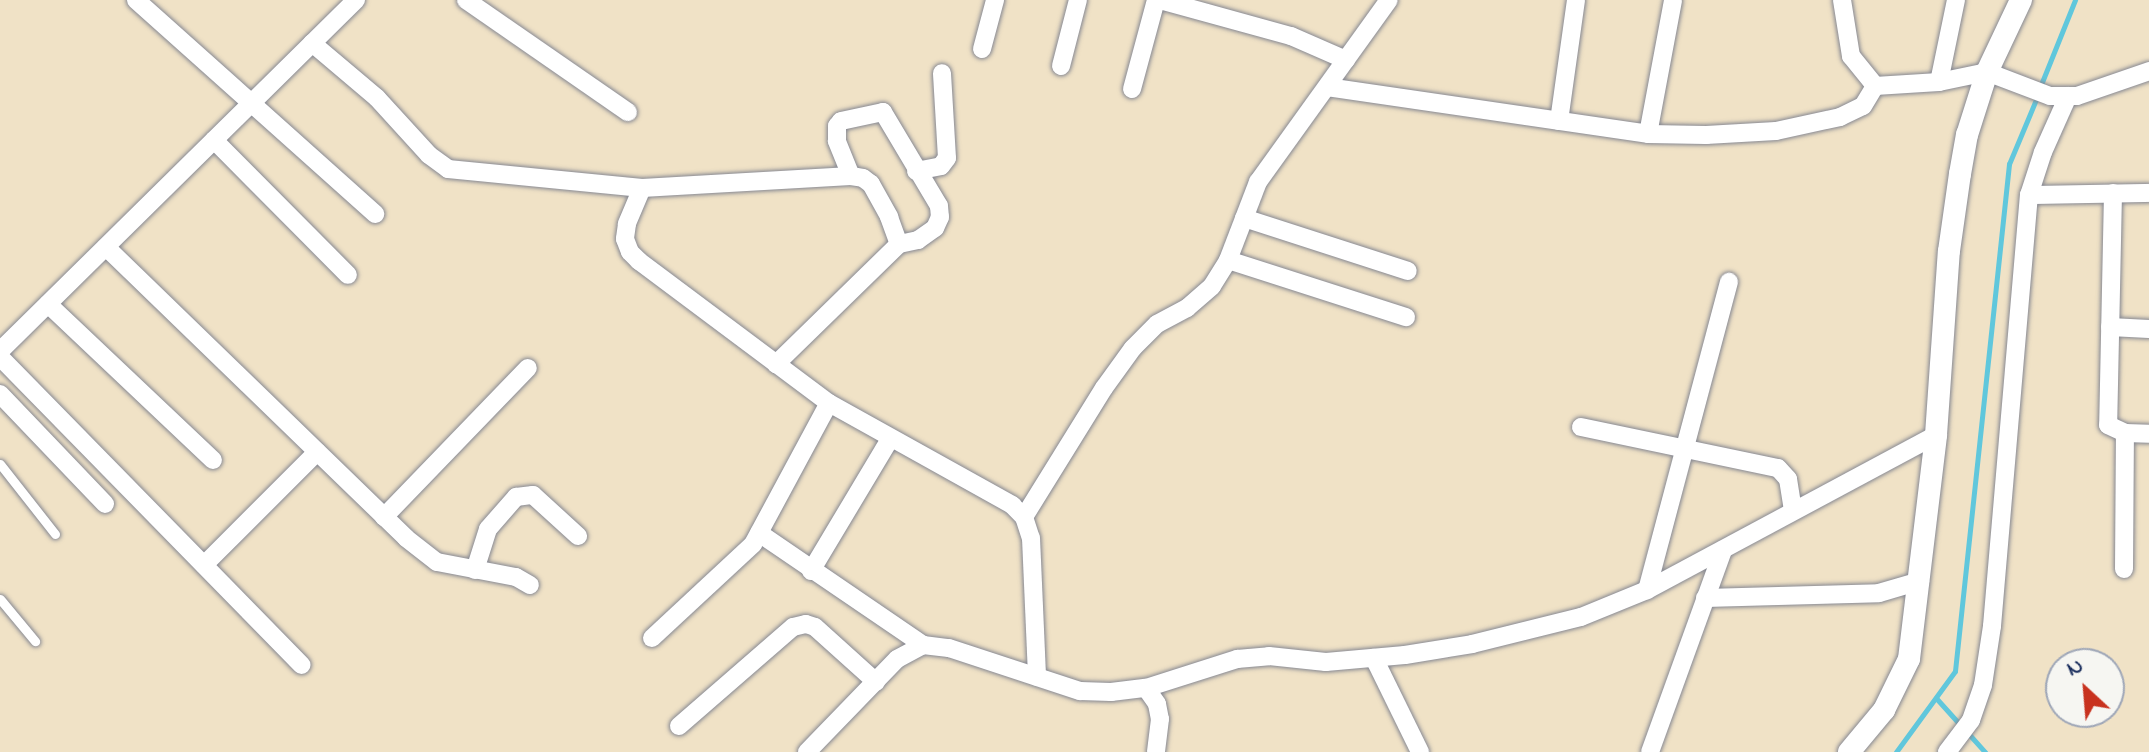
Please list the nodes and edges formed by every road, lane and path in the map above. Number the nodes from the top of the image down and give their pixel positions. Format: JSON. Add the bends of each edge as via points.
{"nodes":[{"id":1,"x":136,"y":0,"type":"edge"},
{"id":2,"x":356,"y":0,"type":"edge"},
{"id":3,"x":466,"y":0,"type":"edge"},
{"id":4,"x":995,"y":0,"type":"edge"},
{"id":5,"x":1078,"y":0,"type":"edge"},
{"id":6,"x":1158,"y":0,"type":"edge"},
{"id":7,"x":1389,"y":0,"type":"edge"},
{"id":8,"x":1576,"y":0,"type":"edge"},
{"id":9,"x":1673,"y":0,"type":"edge"},
{"id":10,"x":1842,"y":0,"type":"edge"},
{"id":11,"x":1956,"y":0,"type":"edge"},
{"id":12,"x":2021,"y":0,"type":"edge"},
{"id":13,"x":312,"y":43,"type":"junction"},
{"id":14,"x":982,"y":49,"type":"dead end"},
{"id":15,"x":1346,"y":60,"type":"junction"},
{"id":16,"x":1061,"y":66,"type":"dead end"},
{"id":17,"x":2149,"y":71,"type":"edge"},
{"id":18,"x":942,"y":73,"type":"dead end"},
{"id":19,"x":1991,"y":74,"type":"junction"},
{"id":20,"x":1939,"y":82,"type":"junction"},
{"id":21,"x":1875,"y":86,"type":"junction"},
{"id":22,"x":1327,"y":87,"type":"junction"},
{"id":23,"x":1132,"y":89,"type":"dead end"},
{"id":24,"x":2059,"y":96,"type":"junction"},
{"id":25,"x":253,"y":101,"type":"junction"},
{"id":26,"x":628,"y":112,"type":"dead end"},
{"id":27,"x":1559,"y":121,"type":"junction"},
{"id":28,"x":1648,"y":134,"type":"junction"},
{"id":29,"x":214,"y":140,"type":"junction"},
{"id":30,"x":916,"y":171,"type":"junction"},
{"id":31,"x":851,"y":176,"type":"junction"},
{"id":32,"x":642,"y":188,"type":"junction"},
{"id":33,"x":2113,"y":193,"type":"junction"},
{"id":34,"x":2149,"y":193,"type":"edge"},
{"id":35,"x":2029,"y":195,"type":"junction"},
{"id":36,"x":375,"y":214,"type":"dead end"},
{"id":37,"x":1244,"y":218,"type":"junction"},
{"id":38,"x":899,"y":244,"type":"junction"},
{"id":39,"x":106,"y":247,"type":"junction"},
{"id":40,"x":1228,"y":260,"type":"junction"},
{"id":41,"x":1408,"y":271,"type":"dead end"},
{"id":42,"x":348,"y":275,"type":"dead end"},
{"id":43,"x":1729,"y":282,"type":"dead end"},
{"id":44,"x":48,"y":304,"type":"junction"},
{"id":45,"x":1406,"y":317,"type":"dead end"},
{"id":46,"x":2110,"y":327,"type":"junction"},
{"id":47,"x":2149,"y":329,"type":"edge"},
{"id":48,"x":0,"y":351,"type":"edge"},
{"id":49,"x":0,"y":357,"type":"edge"},
{"id":50,"x":776,"y":364,"type":"junction"},
{"id":51,"x":528,"y":368,"type":"dead end"},
{"id":52,"x":0,"y":394,"type":"edge"},
{"id":53,"x":825,"y":400,"type":"junction"},
{"id":54,"x":1581,"y":427,"type":"dead end"},
{"id":55,"x":2125,"y":433,"type":"junction"},
{"id":56,"x":2149,"y":434,"type":"edge"},
{"id":57,"x":1936,"y":435,"type":"junction"},
{"id":58,"x":890,"y":439,"type":"junction"},
{"id":59,"x":1684,"y":449,"type":"junction"},
{"id":60,"x":317,"y":452,"type":"junction"},
{"id":61,"x":213,"y":460,"type":"dead end"},
{"id":62,"x":0,"y":464,"type":"edge"},
{"id":63,"x":105,"y":504,"type":"dead end"},
{"id":64,"x":1793,"y":510,"type":"junction"},
{"id":65,"x":384,"y":517,"type":"junction"},
{"id":66,"x":1024,"y":517,"type":"junction"},
{"id":67,"x":759,"y":533,"type":"junction"},
{"id":68,"x":55,"y":534,"type":"dead end"},
{"id":69,"x":578,"y":536,"type":"dead end"},
{"id":70,"x":1723,"y":550,"type":"junction"},
{"id":71,"x":204,"y":565,"type":"junction"},
{"id":72,"x":2124,"y":569,"type":"dead end"},
{"id":73,"x":475,"y":570,"type":"junction"},
{"id":74,"x":811,"y":571,"type":"junction"},
{"id":75,"x":1920,"y":581,"type":"junction"},
{"id":76,"x":530,"y":585,"type":"dead end"},
{"id":77,"x":1647,"y":590,"type":"junction"},
{"id":78,"x":1705,"y":598,"type":"junction"},
{"id":79,"x":0,"y":599,"type":"edge"},
{"id":80,"x":652,"y":638,"type":"dead end"},
{"id":81,"x":35,"y":641,"type":"dead end"},
{"id":82,"x":923,"y":645,"type":"junction"},
{"id":83,"x":1374,"y":658,"type":"junction"},
{"id":84,"x":302,"y":665,"type":"dead end"},
{"id":85,"x":1037,"y":677,"type":"junction"},
{"id":86,"x":876,"y":682,"type":"junction"},
{"id":87,"x":1146,"y":688,"type":"junction"},
{"id":88,"x":679,"y":726,"type":"dead end"},
{"id":89,"x":1951,"y":746,"type":"edge"},
{"id":90,"x":807,"y":752,"type":"edge"},
{"id":91,"x":1156,"y":752,"type":"edge"},
{"id":92,"x":1420,"y":752,"type":"edge"},
{"id":93,"x":1650,"y":752,"type":"edge"},
{"id":94,"x":1849,"y":752,"type":"edge"}],
"edges":[{"from":1,"to":25,"type":"street"},
{"from":2,"to":13,"type":"street"},
{"from":3,"to":26,"type":"street"},
{"from":4,"to":14,"type":"street"},
{"from":5,"to":16,"type":"street"},
{"from":6,"to":15,"type":"street","via":[[1291,36]]},
{"from":6,"to":23,"type":"street"},
{"from":7,"to":15,"type":"street"},
{"from":8,"to":27,"type":"street"},
{"from":9,"to":28,"type":"street"},
{"from":10,"to":21,"type":"street","via":[[1851,56]]},
{"from":11,"to":20,"type":"street"},
{"from":12,"to":19,"type":"street"},
{"from":13,"to":25,"type":"street"},
{"from":13,"to":32,"type":"street","via":[[448,169]]},
{"from":15,"to":22,"type":"street"},
{"from":17,"to":24,"type":"street","via":[[2113,87]]},
{"from":18,"to":30,"type":"street","via":[[947,158],[941,166]]},
{"from":19,"to":20,"type":"street"},
{"from":19,"to":24,"type":"street"},
{"from":19,"to":57,"type":"street","via":[[1967,135],[1949,251]]},
{"from":20,"to":21,"type":"street"},
{"from":21,"to":28,"type":"street","via":[[1863,106],[1801,127]]},
{"from":22,"to":27,"type":"street"},
{"from":22,"to":37,"type":"street","via":[[1258,182]]},
{"from":24,"to":35,"type":"street"},
{"from":25,"to":29,"type":"street"},
{"from":25,"to":36,"type":"street"},
{"from":27,"to":28,"type":"street"},
{"from":29,"to":39,"type":"street"},
{"from":29,"to":42,"type":"street"},
{"from":30,"to":31,"type":"street","via":[[888,118],[875,111],[837,126],[837,141]]},
{"from":30,"to":38,"type":"street","via":[[939,206],[940,217],[918,240]]},
{"from":31,"to":32,"type":"street"},
{"from":31,"to":38,"type":"street","via":[[871,184]]},
{"from":32,"to":50,"type":"street","via":[[627,224],[630,252]]},
{"from":33,"to":34,"type":"street"},
{"from":33,"to":35,"type":"street"},
{"from":33,"to":46,"type":"street"},
{"from":35,"to":89,"type":"street","via":[[1992,626],[1983,685],[1971,720]]},
{"from":37,"to":40,"type":"street"},
{"from":37,"to":41,"type":"street"},
{"from":38,"to":50,"type":"street"},
{"from":39,"to":44,"type":"street"},
{"from":39,"to":60,"type":"street"},
{"from":40,"to":45,"type":"street"},
{"from":40,"to":66,"type":"street","via":[[1212,286],[1157,324],[1133,348]]},
{"from":43,"to":59,"type":"street"},
{"from":44,"to":48,"type":"street"},
{"from":44,"to":61,"type":"street"},
{"from":46,"to":47,"type":"street"},
{"from":46,"to":55,"type":"street","via":[[2108,425]]},
{"from":49,"to":71,"type":"street"},
{"from":50,"to":53,"type":"street"},
{"from":51,"to":65,"type":"street"},
{"from":52,"to":63,"type":"street"},
{"from":53,"to":58,"type":"street"},
{"from":53,"to":67,"type":"street"},
{"from":54,"to":59,"type":"street"},
{"from":55,"to":56,"type":"street"},
{"from":55,"to":72,"type":"street"},
{"from":57,"to":64,"type":"street"},
{"from":57,"to":75,"type":"street"},
{"from":58,"to":66,"type":"street","via":[[1012,505]]},
{"from":58,"to":74,"type":"street"},
{"from":59,"to":64,"type":"street","via":[[1778,468],[1788,479]]},
{"from":59,"to":77,"type":"street"},
{"from":60,"to":65,"type":"street"},
{"from":60,"to":71,"type":"street"},
{"from":62,"to":68,"type":"lane"},
{"from":64,"to":70,"type":"street"},
{"from":65,"to":73,"type":"street","via":[[437,562]]},
{"from":66,"to":85,"type":"street","via":[[1031,538]]},
{"from":67,"to":74,"type":"street"},
{"from":67,"to":80,"type":"street","via":[[742,559]]},
{"from":69,"to":73,"type":"street","via":[[533,495],[516,497],[488,529]]},
{"from":70,"to":77,"type":"street"},
{"from":70,"to":78,"type":"street"},
{"from":71,"to":84,"type":"street"},
{"from":73,"to":76,"type":"street","via":[[516,577]]},
{"from":74,"to":82,"type":"street"},
{"from":75,"to":78,"type":"street","via":[[1879,593]]},
{"from":75,"to":94,"type":"street","via":[[1909,659],[1884,710]]},
{"from":77,"to":83,"type":"street","via":[[1581,617],[1527,631]]},
{"from":78,"to":93,"type":"street"},
{"from":79,"to":81,"type":"lane"},
{"from":82,"to":85,"type":"street","via":[[949,648]]},
{"from":82,"to":86,"type":"street","via":[[897,659]]},
{"from":83,"to":87,"type":"street","via":[[1237,659]]},
{"from":83,"to":92,"type":"street"},
{"from":85,"to":87,"type":"street","via":[[1080,691]]},
{"from":86,"to":88,"type":"street","via":[[806,624],[793,627]]},
{"from":86,"to":90,"type":"street"},
{"from":87,"to":91,"type":"street","via":[[1160,719]]}]}
